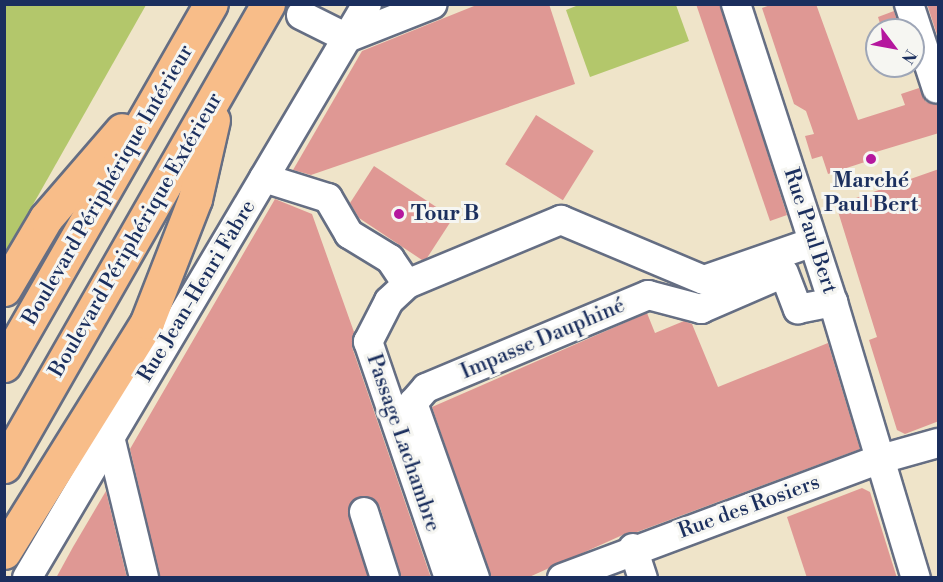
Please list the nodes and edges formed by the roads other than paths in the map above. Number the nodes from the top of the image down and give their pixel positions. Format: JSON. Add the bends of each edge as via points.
{"nodes":[{"id":1,"x":212,"y":4,"type":"edge"},
{"id":2,"x":268,"y":4,"type":"edge"},
{"id":3,"x":433,"y":4,"type":"edge"},
{"id":4,"x":735,"y":4,"type":"edge"},
{"id":5,"x":909,"y":4,"type":"edge"},
{"id":6,"x":301,"y":15,"type":"dead end"},
{"id":7,"x":373,"y":15,"type":"edge"},
{"id":8,"x":347,"y":38,"type":"junction"},
{"id":9,"x":171,"y":74,"type":"junction"},
{"id":10,"x":221,"y":85,"type":"junction"},
{"id":11,"x":937,"y":89,"type":"dead end"},
{"id":12,"x":264,"y":177,"type":"junction"},
{"id":13,"x":813,"y":242,"type":"junction"},
{"id":14,"x":407,"y":284,"type":"junction"},
{"id":15,"x":4,"y":289,"type":"edge"},
{"id":16,"x":833,"y":302,"type":"junction"},
{"id":17,"x":4,"y":365,"type":"edge"},
{"id":18,"x":110,"y":436,"type":"junction"},
{"id":19,"x":939,"y":443,"type":"edge"},
{"id":20,"x":881,"y":459,"type":"junction"},
{"id":21,"x":4,"y":466,"type":"edge"},
{"id":22,"x":364,"y":512,"type":"dead end"},
{"id":23,"x":633,"y":548,"type":"junction"},
{"id":24,"x":4,"y":552,"type":"edge"},
{"id":25,"x":576,"y":575,"type":"edge"},
{"id":26,"x":27,"y":578,"type":"edge"},
{"id":27,"x":144,"y":578,"type":"edge"},
{"id":28,"x":386,"y":578,"type":"edge"},
{"id":29,"x":450,"y":578,"type":"edge"},
{"id":30,"x":475,"y":578,"type":"edge"},
{"id":31,"x":643,"y":578,"type":"edge"},
{"id":32,"x":916,"y":578,"type":"edge"}],
"edges":[{"from":1,"to":9,"type":"highway","name":"Boulevard Périphérique Intérieur"},
{"from":2,"to":10,"type":"highway","name":"Boulevard Périphérique Extérieur"},
{"from":3,"to":7,"type":"street"},
{"from":4,"to":13,"type":"street","name":"Rue Paul Bert"},
{"from":5,"to":11,"type":"street"},
{"from":6,"to":8,"type":"street"},
{"from":7,"to":8,"type":"street"},
{"from":8,"to":12,"type":"street","name":"Rue Jean-Henri Fabre"},
{"from":9,"to":15,"type":"highway","via":[[46,218]]},
{"from":9,"to":17,"type":"highway","name":"Boulevard Périphérique Intérieur"},
{"from":10,"to":21,"type":"highway","name":"Boulevard Périphérique Extérieur"},
{"from":10,"to":24,"type":"highway","via":[[195,199],[147,322]]},
{"from":12,"to":14,"type":"street","via":[[328,198],[350,234],[390,259]]},
{"from":12,"to":18,"type":"street","name":"Rue Jean-Henri Fabre"},
{"from":13,"to":14,"type":"street","via":[[704,280],[561,220]]},
{"from":13,"to":16,"type":"street","name":"Rue Paul Bert"},
{"from":14,"to":29,"type":"street","name":"Passage Lachambre","via":[[389,301],[368,342]]},
{"from":16,"to":20,"type":"street","name":"Rue Paul Bert"},
{"from":16,"to":30,"type":"street","name":"Impasse Dauphiné","via":[[798,309],[784,273],[701,309],[648,295],[426,388],[413,403]]},
{"from":18,"to":26,"type":"street","name":"Rue Jean-Henri Fabre"},
{"from":18,"to":27,"type":"street"},
{"from":19,"to":20,"type":"street","name":"Rue des Rosiers"},
{"from":20,"to":23,"type":"street","name":"Rue des Rosiers"},
{"from":20,"to":32,"type":"street","name":"Rue Paul Bert"},
{"from":22,"to":28,"type":"street"},
{"from":23,"to":25,"type":"street","name":"Rue des Rosiers"},
{"from":23,"to":31,"type":"street"}]}
